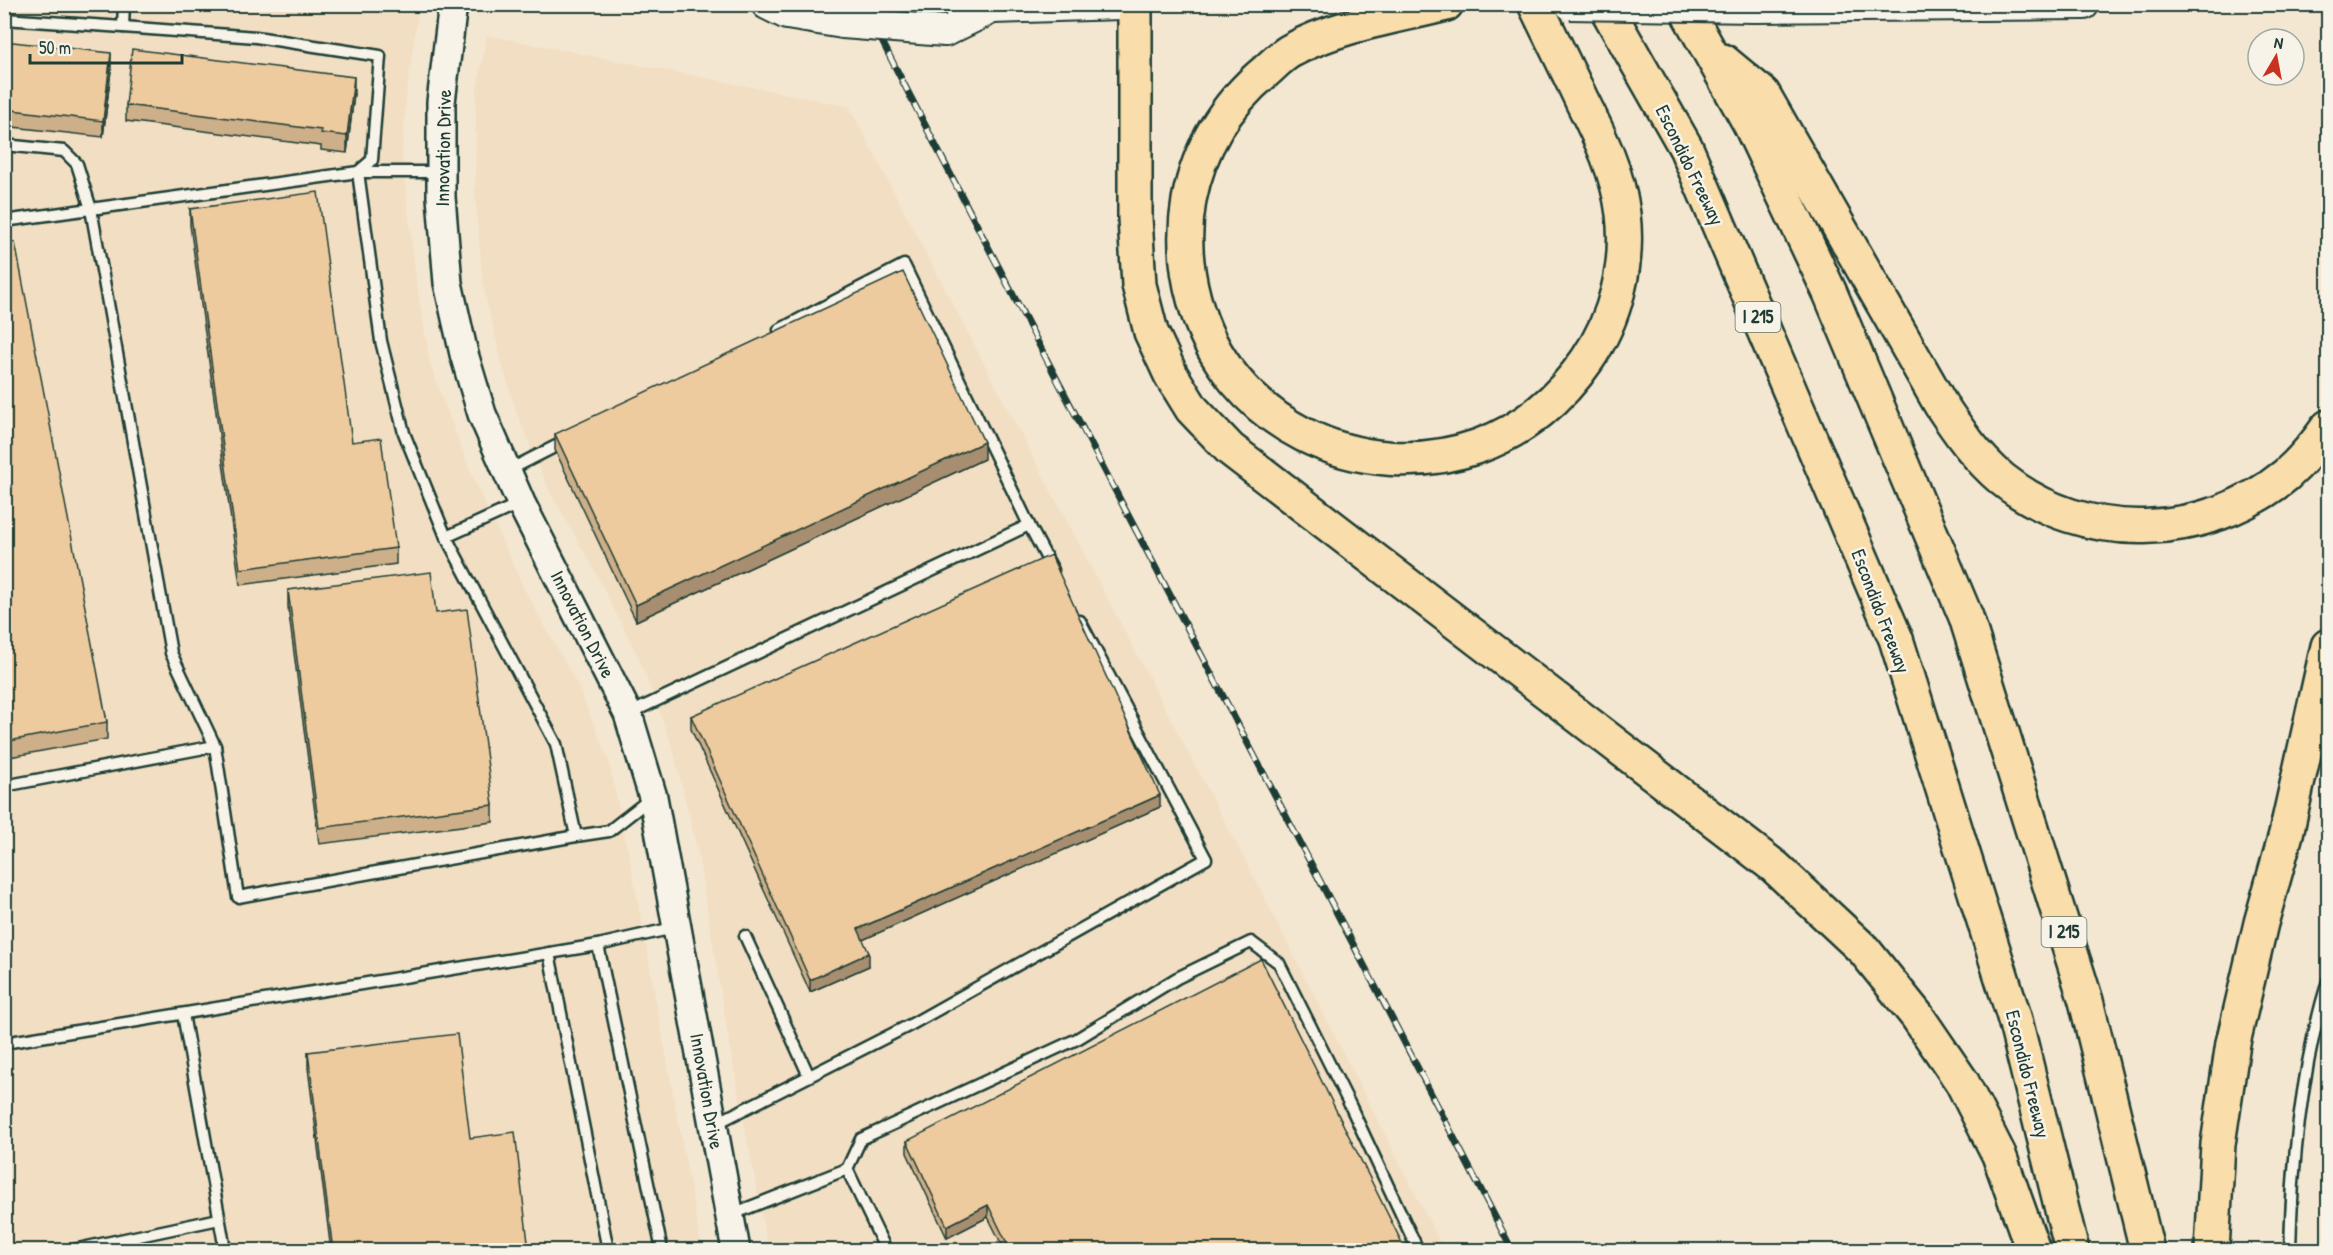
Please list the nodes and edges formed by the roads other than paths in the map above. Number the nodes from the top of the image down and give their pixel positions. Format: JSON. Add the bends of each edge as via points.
{"nodes":[{"id":1,"x":124,"y":4,"type":"edge"},
{"id":2,"x":453,"y":4,"type":"edge"},
{"id":3,"x":1120,"y":4,"type":"edge"},
{"id":4,"x":1135,"y":4,"type":"edge"},
{"id":5,"x":1446,"y":4,"type":"edge"},
{"id":6,"x":1535,"y":4,"type":"edge"},
{"id":7,"x":1570,"y":4,"type":"edge"},
{"id":8,"x":1604,"y":4,"type":"edge"},
{"id":9,"x":1683,"y":4,"type":"edge"},
{"id":10,"x":2084,"y":4,"type":"edge"},
{"id":11,"x":989,"y":6,"type":"edge"},
{"id":12,"x":777,"y":9,"type":"edge"},
{"id":13,"x":4,"y":19,"type":"edge"},
{"id":14,"x":123,"y":27,"type":"junction"},
{"id":15,"x":1711,"y":51,"type":"junction"},
{"id":16,"x":4,"y":145,"type":"edge"},
{"id":17,"x":358,"y":172,"type":"junction"},
{"id":18,"x":441,"y":172,"type":"junction"},
{"id":19,"x":91,"y":209,"type":"junction"},
{"id":20,"x":4,"y":221,"type":"edge"},
{"id":21,"x":768,"y":336,"type":"edge"},
{"id":22,"x":2328,"y":427,"type":"edge"},
{"id":23,"x":580,"y":433,"type":"edge"},
{"id":24,"x":507,"y":471,"type":"junction"},
{"id":25,"x":521,"y":503,"type":"junction"},
{"id":26,"x":1029,"y":525,"type":"junction"},
{"id":27,"x":446,"y":537,"type":"junction"},
{"id":28,"x":1057,"y":577,"type":"edge"},
{"id":29,"x":1074,"y":608,"type":"edge"},
{"id":30,"x":2328,"y":646,"type":"edge"},
{"id":31,"x":628,"y":714,"type":"junction"},
{"id":32,"x":2328,"y":714,"type":"edge"},
{"id":33,"x":215,"y":746,"type":"junction"},
{"id":34,"x":4,"y":786,"type":"edge"},
{"id":35,"x":653,"y":797,"type":"junction"},
{"id":36,"x":2286,"y":834,"type":"junction"},
{"id":37,"x":576,"y":836,"type":"junction"},
{"id":38,"x":678,"y":927,"type":"junction"},
{"id":39,"x":746,"y":936,"type":"dead end"},
{"id":40,"x":598,"y":945,"type":"junction"},
{"id":41,"x":549,"y":953,"type":"junction"},
{"id":42,"x":2328,"y":981,"type":"edge"},
{"id":43,"x":183,"y":1014,"type":"junction"},
{"id":44,"x":4,"y":1043,"type":"edge"},
{"id":45,"x":809,"y":1076,"type":"junction"},
{"id":46,"x":713,"y":1125,"type":"junction"},
{"id":47,"x":847,"y":1169,"type":"junction"},
{"id":48,"x":729,"y":1215,"type":"junction"},
{"id":49,"x":219,"y":1219,"type":"junction"},
{"id":50,"x":73,"y":1251,"type":"edge"},
{"id":51,"x":225,"y":1251,"type":"edge"},
{"id":52,"x":608,"y":1251,"type":"edge"},
{"id":53,"x":662,"y":1251,"type":"edge"},
{"id":54,"x":736,"y":1251,"type":"edge"},
{"id":55,"x":886,"y":1251,"type":"edge"},
{"id":56,"x":1418,"y":1251,"type":"edge"},
{"id":57,"x":2033,"y":1251,"type":"edge"},
{"id":58,"x":2072,"y":1251,"type":"edge"},
{"id":59,"x":2147,"y":1251,"type":"edge"},
{"id":60,"x":2212,"y":1251,"type":"edge"},
{"id":61,"x":2290,"y":1251,"type":"edge"}],
"edges":[{"from":1,"to":14,"type":"lane"},
{"from":2,"to":18,"type":"street","name":"Innovation Drive","via":[[441,102]]},
{"from":3,"to":11,"type":"main road"},
{"from":4,"to":57,"type":"highway","via":[[1138,285],[1151,332],[1192,409],[1230,448],[1775,867],[1864,950],[1917,1016],[1962,1082],[1999,1155]]},
{"from":5,"to":6,"type":"highway","via":[[1323,37],[1290,51],[1265,71],[1227,111],[1206,146],[1194,179],[1185,225],[1190,285],[1200,322],[1216,356],[1238,384],[1289,427],[1321,444],[1365,456],[1444,456],[1508,434],[1554,400],[1575,377],[1611,314],[1625,247],[1616,179],[1604,145]]},
{"from":7,"to":10,"type":"main road","bridge":true,"via":[[1754,8]]},
{"from":8,"to":58,"type":"highway","name":"Escondido Freeway","number":"I 215","via":[[1686,148],[1896,639],[2015,1020]]},
{"from":9,"to":15,"type":"highway","number":"I 215"},
{"from":11,"to":12,"type":"main road","bridge":true,"via":[[945,31],[866,26]]},
{"from":13,"to":14,"type":"lane"},
{"from":14,"to":17,"type":"lane","via":[[256,37],[380,56],[372,160]]},
{"from":15,"to":22,"type":"highway","via":[[1762,94],[1960,434],[1979,458],[2026,495],[2076,518],[2103,524],[2180,525],[2234,508],[2260,493],[2304,458]]},
{"from":15,"to":59,"type":"highway","number":"I 215","via":[[1830,293],[1966,617],[2086,1001]]},
{"from":16,"to":19,"type":"lane","via":[[64,151],[77,164]]},
{"from":17,"to":18,"type":"lane"},
{"from":17,"to":19,"type":"lane"},
{"from":17,"to":27,"type":"lane","via":[[381,341],[404,433]]},
{"from":18,"to":24,"type":"street","name":"Innovation Drive","via":[[448,283],[482,414]]},
{"from":19,"to":20,"type":"lane"},
{"from":19,"to":33,"type":"lane","via":[[171,653]]},
{"from":21,"to":26,"type":"lane","via":[[904,265]]},
{"from":23,"to":24,"type":"lane"},
{"from":24,"to":25,"type":"street","name":"Innovation Drive"},
{"from":25,"to":27,"type":"lane"},
{"from":25,"to":31,"type":"street","name":"Innovation Drive"},
{"from":26,"to":28,"type":"lane"},
{"from":26,"to":31,"type":"lane"},
{"from":27,"to":37,"type":"lane","via":[[556,744]]},
{"from":29,"to":45,"type":"lane","via":[[1206,859],[912,1024]]},
{"from":30,"to":36,"type":"highway"},
{"from":31,"to":35,"type":"street","name":"Innovation Drive"},
{"from":32,"to":36,"type":"highway"},
{"from":33,"to":34,"type":"lane"},
{"from":33,"to":37,"type":"lane","via":[[238,897]]},
{"from":35,"to":37,"type":"lane","via":[[609,831]]},
{"from":35,"to":38,"type":"street","name":"Innovation Drive"},
{"from":36,"to":60,"type":"highway","via":[[2233,1042],[2218,1144]]},
{"from":38,"to":40,"type":"lane"},
{"from":38,"to":46,"type":"street","name":"Innovation Drive"},
{"from":39,"to":45,"type":"lane"},
{"from":40,"to":41,"type":"lane"},
{"from":40,"to":53,"type":"lane"},
{"from":41,"to":43,"type":"lane"},
{"from":41,"to":52,"type":"lane"},
{"from":42,"to":61,"type":"lane","via":[[2302,1102],[2291,1188]]},
{"from":43,"to":44,"type":"lane"},
{"from":43,"to":49,"type":"lane"},
{"from":45,"to":46,"type":"lane"},
{"from":46,"to":48,"type":"street","name":"Innovation Drive"},
{"from":47,"to":48,"type":"lane"},
{"from":47,"to":55,"type":"lane"},
{"from":47,"to":56,"type":"lane","via":[[861,1139],[1077,1039],[1177,978],[1251,942],[1279,963]]},
{"from":48,"to":54,"type":"street","name":"Innovation Drive"},
{"from":49,"to":50,"type":"lane"},
{"from":49,"to":51,"type":"lane"}]}
